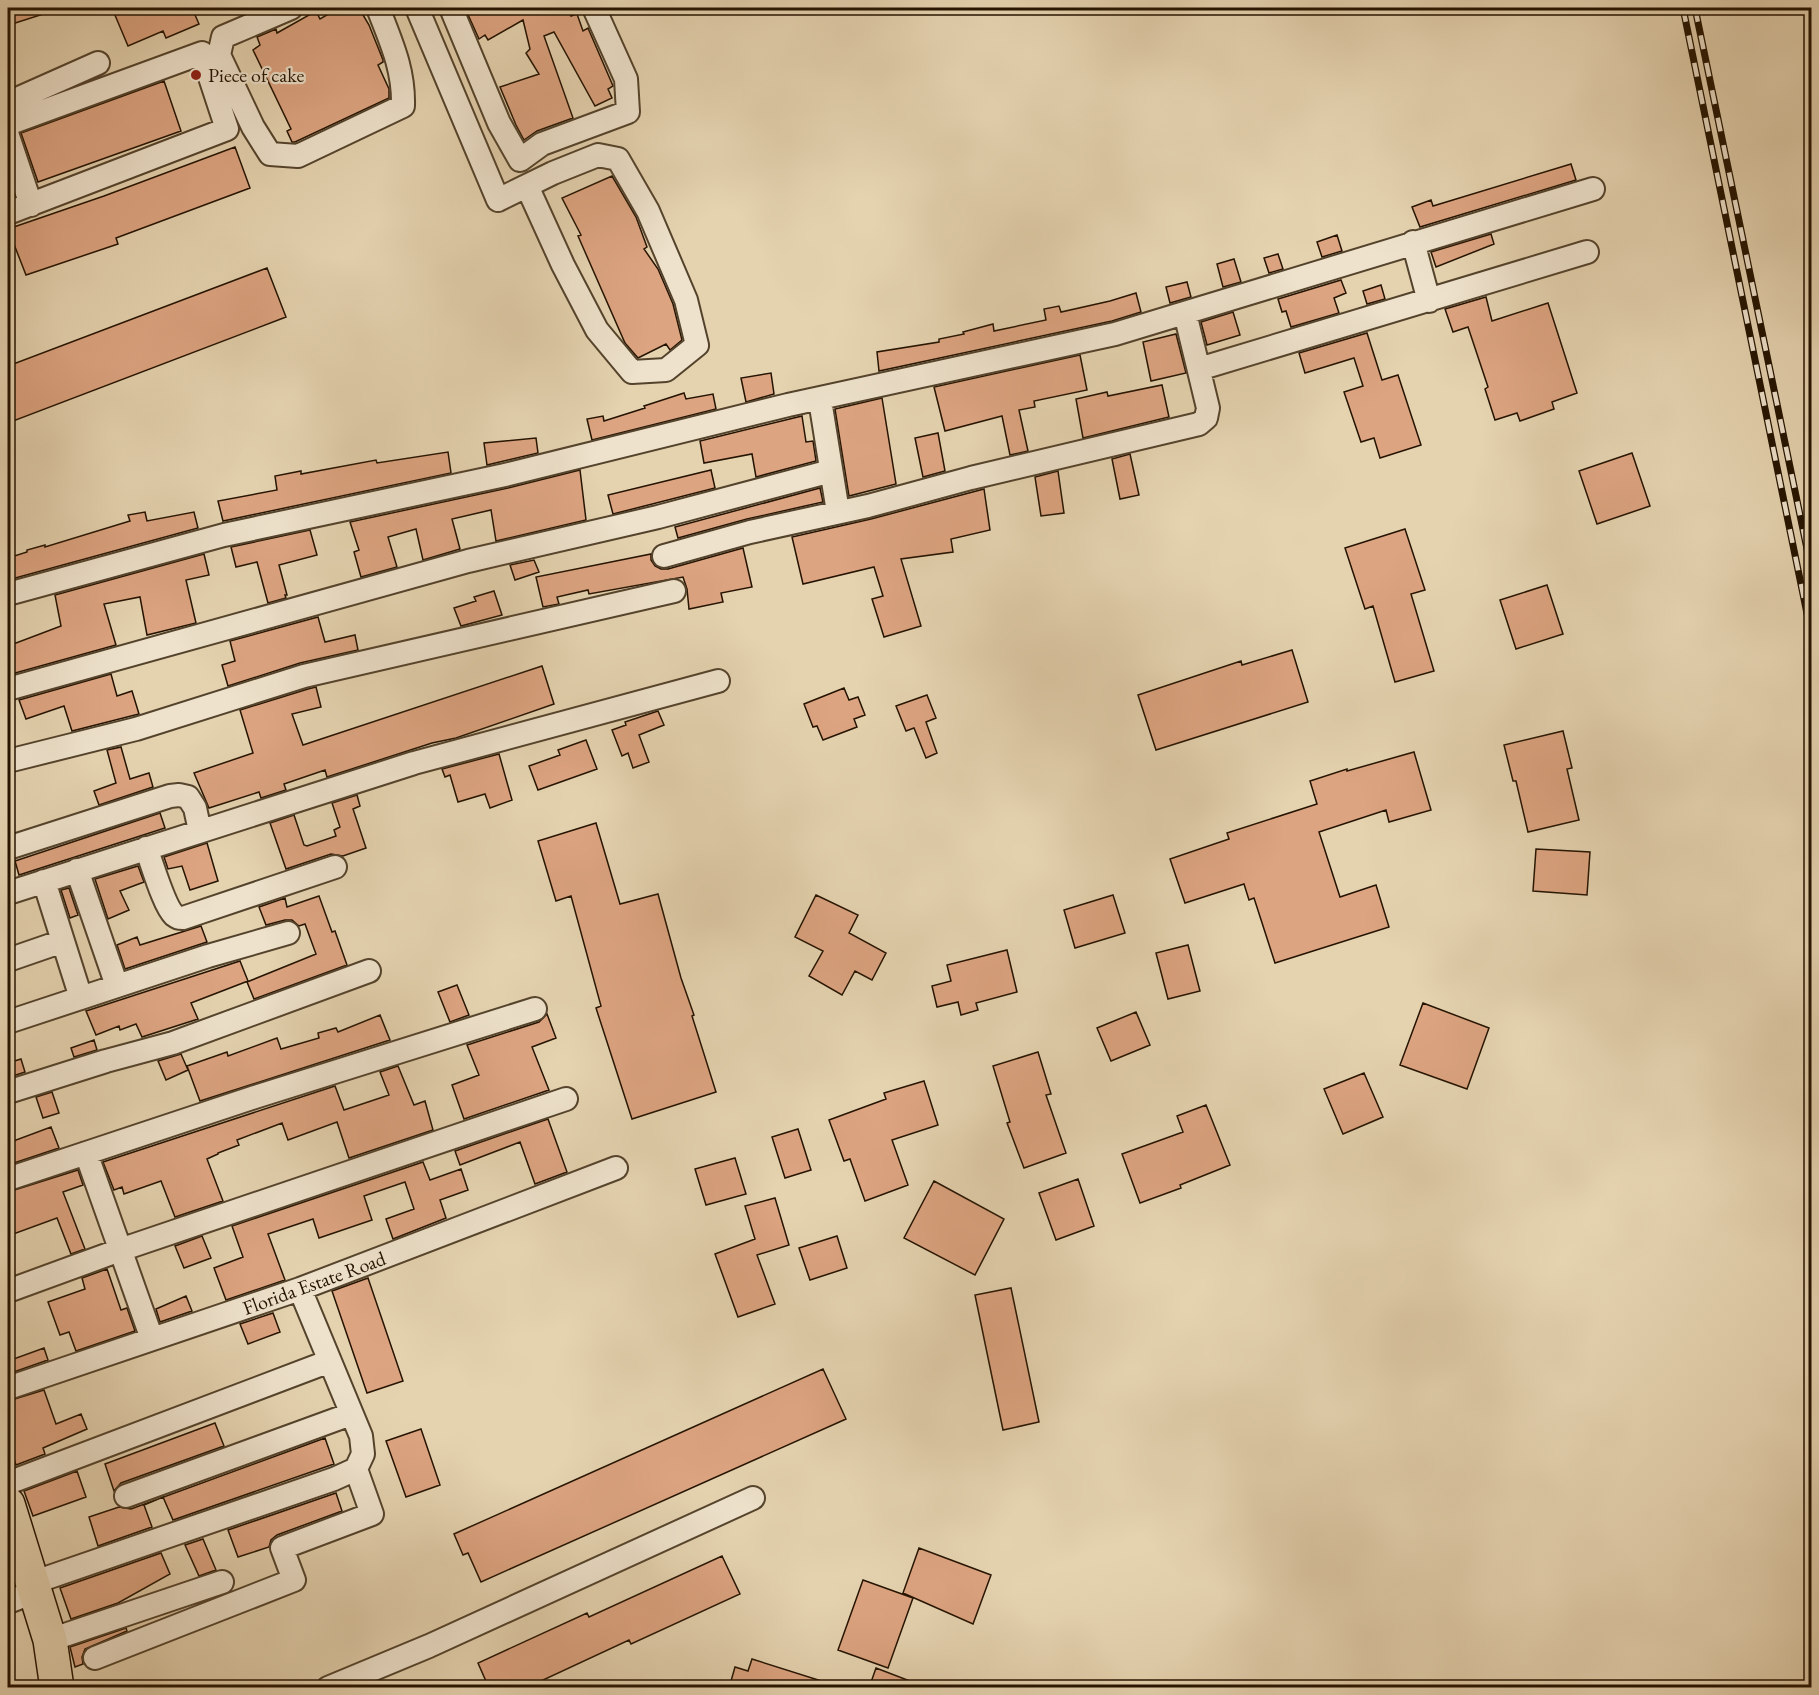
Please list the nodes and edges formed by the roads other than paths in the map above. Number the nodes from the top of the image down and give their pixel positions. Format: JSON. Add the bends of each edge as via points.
{"nodes":[{"id":1,"x":291,"y":8,"type":"edge"},
{"id":2,"x":378,"y":8,"type":"edge"},
{"id":3,"x":417,"y":8,"type":"edge"},
{"id":4,"x":451,"y":8,"type":"edge"},
{"id":5,"x":594,"y":8,"type":"edge"},
{"id":6,"x":98,"y":63,"type":"dead end"},
{"id":7,"x":8,"y":103,"type":"edge"},
{"id":8,"x":8,"y":124,"type":"edge"},
{"id":9,"x":8,"y":136,"type":"edge"},
{"id":10,"x":527,"y":186,"type":"junction"},
{"id":11,"x":1593,"y":189,"type":"dead end"},
{"id":12,"x":31,"y":205,"type":"junction"},
{"id":13,"x":8,"y":213,"type":"edge"},
{"id":14,"x":1413,"y":242,"type":"junction"},
{"id":15,"x":1587,"y":252,"type":"dead end"},
{"id":16,"x":1429,"y":301,"type":"junction"},
{"id":17,"x":1185,"y":313,"type":"junction"},
{"id":18,"x":1199,"y":369,"type":"junction"},
{"id":19,"x":820,"y":399,"type":"junction"},
{"id":20,"x":831,"y":471,"type":"junction"},
{"id":21,"x":838,"y":513,"type":"junction"},
{"id":22,"x":664,"y":556,"type":"dead end"},
{"id":23,"x":674,"y":591,"type":"dead end"},
{"id":24,"x":8,"y":594,"type":"edge"},
{"id":25,"x":718,"y":681,"type":"dead end"},
{"id":26,"x":8,"y":689,"type":"edge"},
{"id":27,"x":8,"y":761,"type":"edge"},
{"id":28,"x":200,"y":831,"type":"junction"},
{"id":29,"x":8,"y":848,"type":"edge"},
{"id":30,"x":146,"y":848,"type":"junction"},
{"id":31,"x":335,"y":867,"type":"dead end"},
{"id":32,"x":77,"y":870,"type":"junction"},
{"id":33,"x":45,"y":881,"type":"junction"},
{"id":34,"x":8,"y":893,"type":"edge"},
{"id":35,"x":288,"y":933,"type":"dead end"},
{"id":36,"x":63,"y":941,"type":"junction"},
{"id":37,"x":8,"y":960,"type":"edge"},
{"id":38,"x":369,"y":970,"type":"dead end"},
{"id":39,"x":117,"y":986,"type":"junction"},
{"id":40,"x":81,"y":998,"type":"junction"},
{"id":41,"x":535,"y":1009,"type":"dead end"},
{"id":42,"x":8,"y":1022,"type":"edge"},
{"id":43,"x":8,"y":1092,"type":"edge"},
{"id":44,"x":566,"y":1099,"type":"dead end"},
{"id":45,"x":86,"y":1153,"type":"junction"},
{"id":46,"x":616,"y":1168,"type":"dead end"},
{"id":47,"x":8,"y":1179,"type":"edge"},
{"id":48,"x":120,"y":1250,"type":"junction"},
{"id":49,"x":300,"y":1289,"type":"junction"},
{"id":50,"x":8,"y":1291,"type":"edge"},
{"id":51,"x":152,"y":1338,"type":"junction"},
{"id":52,"x":330,"y":1361,"type":"junction"},
{"id":53,"x":8,"y":1388,"type":"edge"},
{"id":54,"x":351,"y":1414,"type":"junction"},
{"id":55,"x":356,"y":1469,"type":"junction"},
{"id":56,"x":8,"y":1483,"type":"edge"},
{"id":57,"x":126,"y":1496,"type":"dead end"},
{"id":58,"x":753,"y":1498,"type":"dead end"},
{"id":59,"x":8,"y":1504,"type":"edge"},
{"id":60,"x":222,"y":1582,"type":"dead end"},
{"id":61,"x":24,"y":1592,"type":"edge"},
{"id":62,"x":50,"y":1640,"type":"junction"},
{"id":63,"x":95,"y":1658,"type":"dead end"},
{"id":64,"x":57,"y":1688,"type":"edge"},
{"id":65,"x":328,"y":1688,"type":"edge"}],
"edges":[{"from":1,"to":2,"type":"street","via":[[223,37],[219,55],[270,154],[298,156],[403,106],[399,62]]},
{"from":3,"to":10,"type":"street","via":[[498,200]]},
{"from":4,"to":5,"type":"street","via":[[499,123],[520,160],[542,144],[628,112],[626,79]]},
{"from":6,"to":7,"type":"street"},
{"from":8,"to":12,"type":"street","via":[[202,53],[227,129]]},
{"from":9,"to":12,"type":"street"},
{"from":10,"to":10,"type":"street","via":[[598,155],[618,159],[648,211],[686,300],[697,345],[666,370],[632,372],[597,330]]},
{"from":11,"to":14,"type":"street"},
{"from":12,"to":13,"type":"street"},
{"from":14,"to":16,"type":"street"},
{"from":14,"to":17,"type":"street"},
{"from":15,"to":16,"type":"street"},
{"from":16,"to":18,"type":"street"},
{"from":17,"to":18,"type":"street"},
{"from":17,"to":19,"type":"street","via":[[1115,334]]},
{"from":18,"to":21,"type":"street","via":[[1209,408],[1199,424]]},
{"from":19,"to":20,"type":"street"},
{"from":19,"to":24,"type":"street","via":[[505,475],[224,535]]},
{"from":20,"to":21,"type":"street"},
{"from":20,"to":26,"type":"street","via":[[658,517],[468,561]]},
{"from":21,"to":22,"type":"street"},
{"from":23,"to":27,"type":"street","via":[[304,676],[136,729]]},
{"from":25,"to":28,"type":"street","via":[[414,764]]},
{"from":28,"to":29,"type":"street","via":[[195,808],[188,797],[179,795]]},
{"from":28,"to":30,"type":"street"},
{"from":30,"to":31,"type":"street","via":[[167,903],[177,918]]},
{"from":30,"to":32,"type":"street"},
{"from":32,"to":33,"type":"street"},
{"from":32,"to":39,"type":"street"},
{"from":33,"to":34,"type":"street"},
{"from":33,"to":36,"type":"street"},
{"from":35,"to":39,"type":"street"},
{"from":36,"to":37,"type":"street"},
{"from":36,"to":40,"type":"street"},
{"from":38,"to":43,"type":"street","via":[[174,1043]]},
{"from":39,"to":40,"type":"street"},
{"from":40,"to":42,"type":"street"},
{"from":41,"to":45,"type":"street"},
{"from":44,"to":48,"type":"street"},
{"from":45,"to":47,"type":"street"},
{"from":45,"to":48,"type":"street"},
{"from":46,"to":49,"type":"street","name":"Florida Estate Road"},
{"from":48,"to":50,"type":"street"},
{"from":48,"to":51,"type":"street"},
{"from":49,"to":51,"type":"street","name":"Florida Estate Road"},
{"from":49,"to":52,"type":"street"},
{"from":51,"to":53,"type":"street","name":"Florida Estate Road"},
{"from":52,"to":54,"type":"street"},
{"from":52,"to":56,"type":"street"},
{"from":54,"to":55,"type":"street","via":[[361,1436],[363,1454]]},
{"from":54,"to":57,"type":"street"},
{"from":55,"to":61,"type":"street"},
{"from":55,"to":63,"type":"street","via":[[372,1514],[282,1548],[294,1580]]},
{"from":58,"to":65,"type":"street"},
{"from":59,"to":61,"type":"main road"},
{"from":60,"to":62,"type":"street"},
{"from":61,"to":62,"type":"main road"},
{"from":62,"to":64,"type":"main road"}]}
